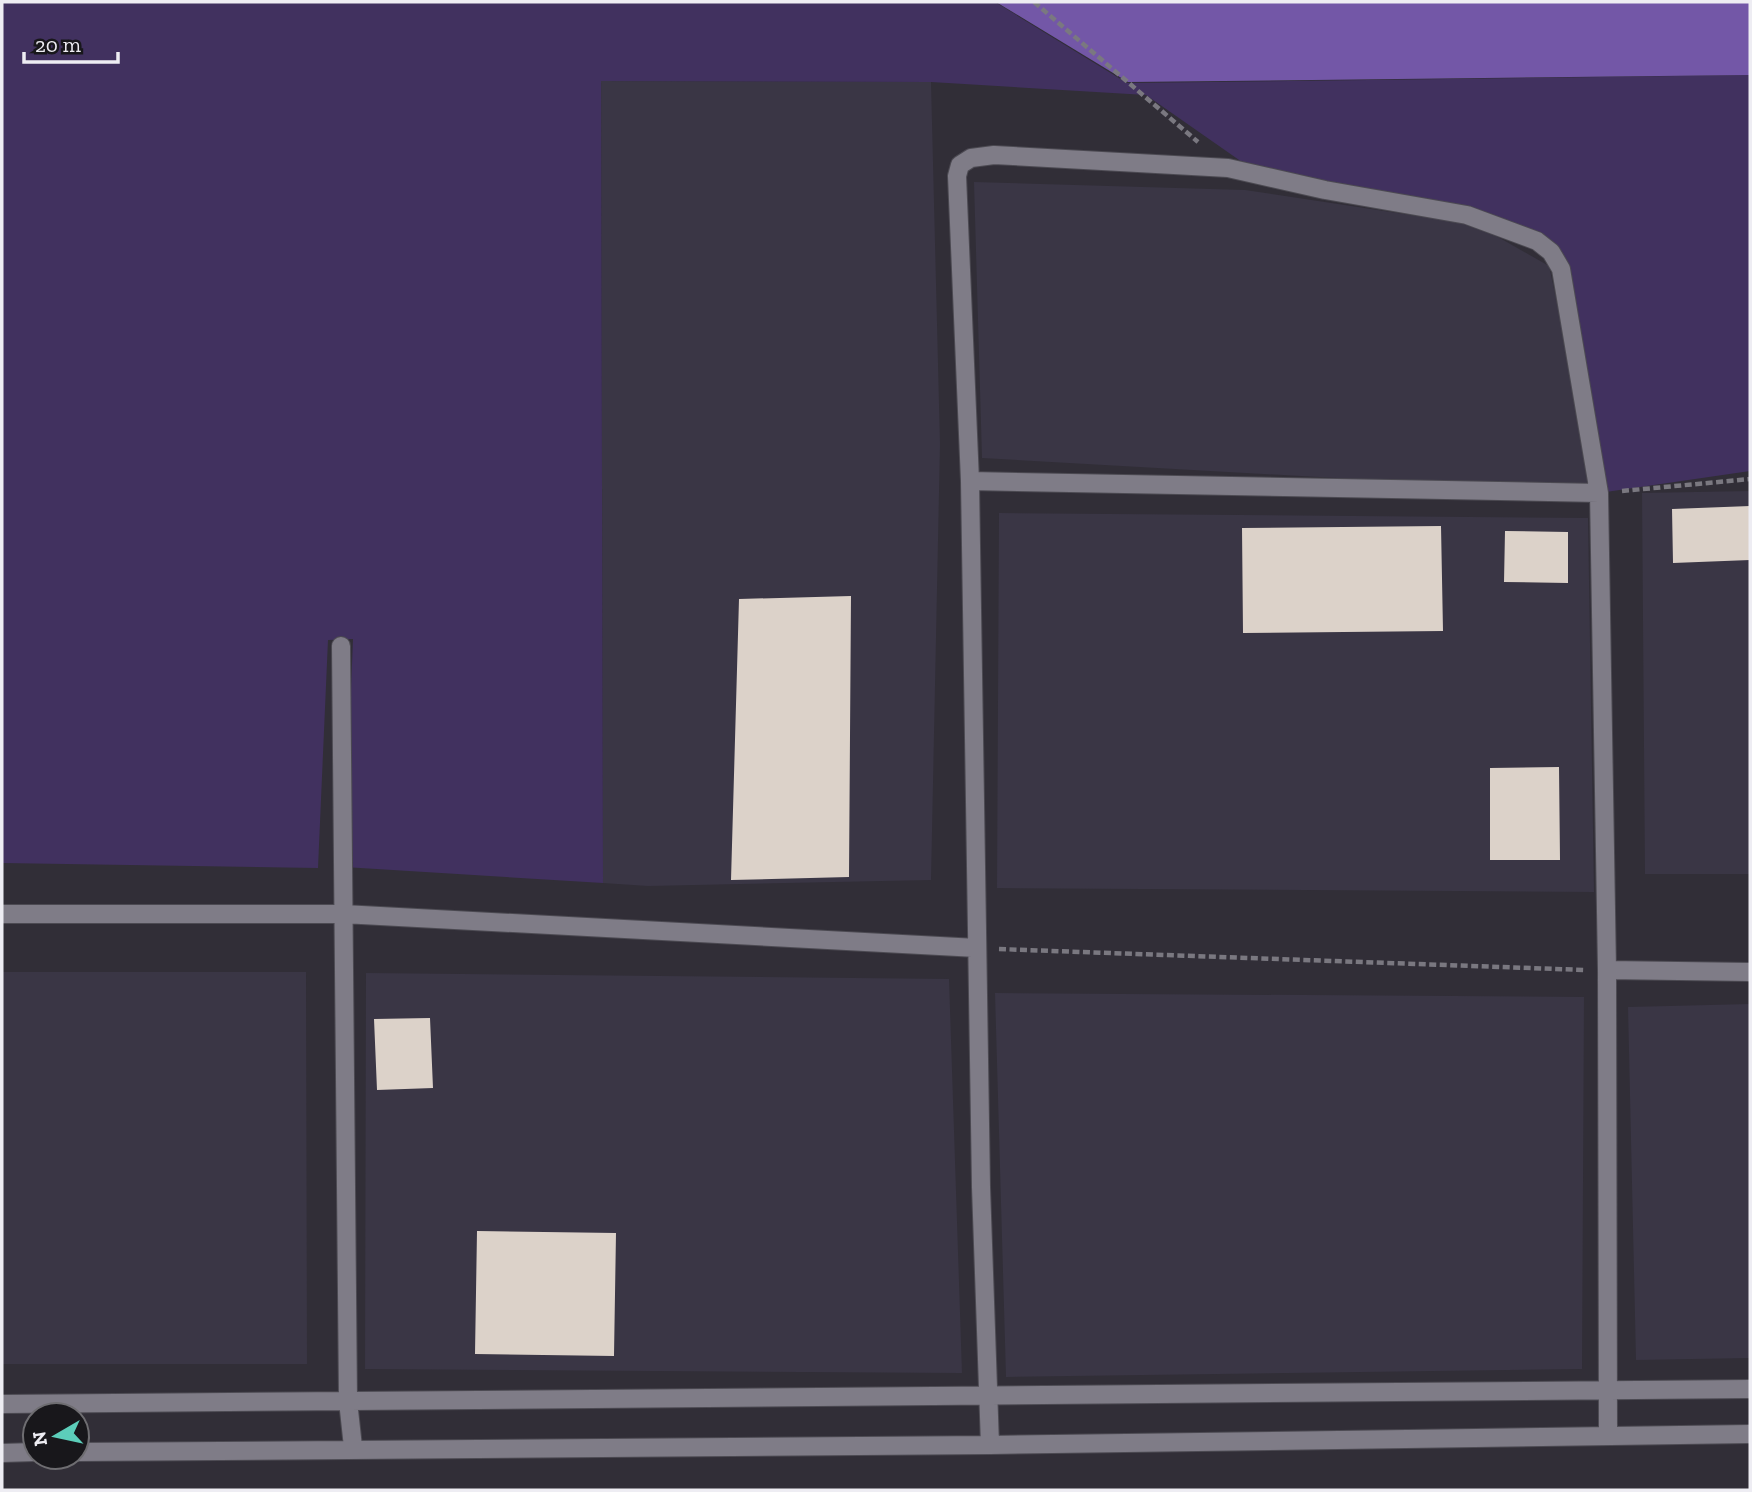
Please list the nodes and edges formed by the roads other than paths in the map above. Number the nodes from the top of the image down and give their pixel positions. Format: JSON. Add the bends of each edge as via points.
{"nodes":[{"id":1,"x":970,"y":481,"type":"junction"},
{"id":2,"x":1598,"y":493,"type":"junction"},
{"id":3,"x":341,"y":646,"type":"dead end"},
{"id":4,"x":2,"y":914,"type":"edge"},
{"id":5,"x":343,"y":914,"type":"junction"},
{"id":6,"x":977,"y":948,"type":"junction"},
{"id":7,"x":1607,"y":970,"type":"junction"},
{"id":8,"x":1750,"y":972,"type":"edge"},
{"id":9,"x":1750,"y":1389,"type":"edge"},
{"id":10,"x":1606,"y":1392,"type":"junction"},
{"id":11,"x":987,"y":1397,"type":"junction"},
{"id":12,"x":348,"y":1401,"type":"junction"},
{"id":13,"x":2,"y":1404,"type":"edge"},
{"id":14,"x":1750,"y":1434,"type":"edge"},
{"id":15,"x":1608,"y":1436,"type":"junction"},
{"id":16,"x":990,"y":1445,"type":"junction"},
{"id":17,"x":353,"y":1447,"type":"junction"},
{"id":18,"x":21,"y":1452,"type":"edge"},
{"id":19,"x":91,"y":1452,"type":"edge"},
{"id":20,"x":2,"y":1453,"type":"edge"}],
"edges":[{"from":1,"to":2,"type":"street"},
{"from":1,"to":2,"type":"street","via":[[957,176],[960,165],[971,158],[994,155],[1228,168],[1466,215],[1536,241],[1551,252],[1560,269]]},
{"from":1,"to":6,"type":"street"},
{"from":2,"to":7,"type":"street"},
{"from":3,"to":5,"type":"street"},
{"from":4,"to":5,"type":"street"},
{"from":5,"to":6,"type":"street"},
{"from":5,"to":12,"type":"street"},
{"from":6,"to":11,"type":"street"},
{"from":7,"to":8,"type":"street"},
{"from":7,"to":10,"type":"street"},
{"from":9,"to":10,"type":"street"},
{"from":10,"to":11,"type":"street"},
{"from":10,"to":15,"type":"street"},
{"from":11,"to":12,"type":"street"},
{"from":11,"to":16,"type":"street"},
{"from":12,"to":13,"type":"street"},
{"from":12,"to":17,"type":"street"},
{"from":14,"to":15,"type":"street"},
{"from":15,"to":16,"type":"street"},
{"from":16,"to":17,"type":"street"},
{"from":17,"to":19,"type":"street"},
{"from":18,"to":20,"type":"street"}]}
